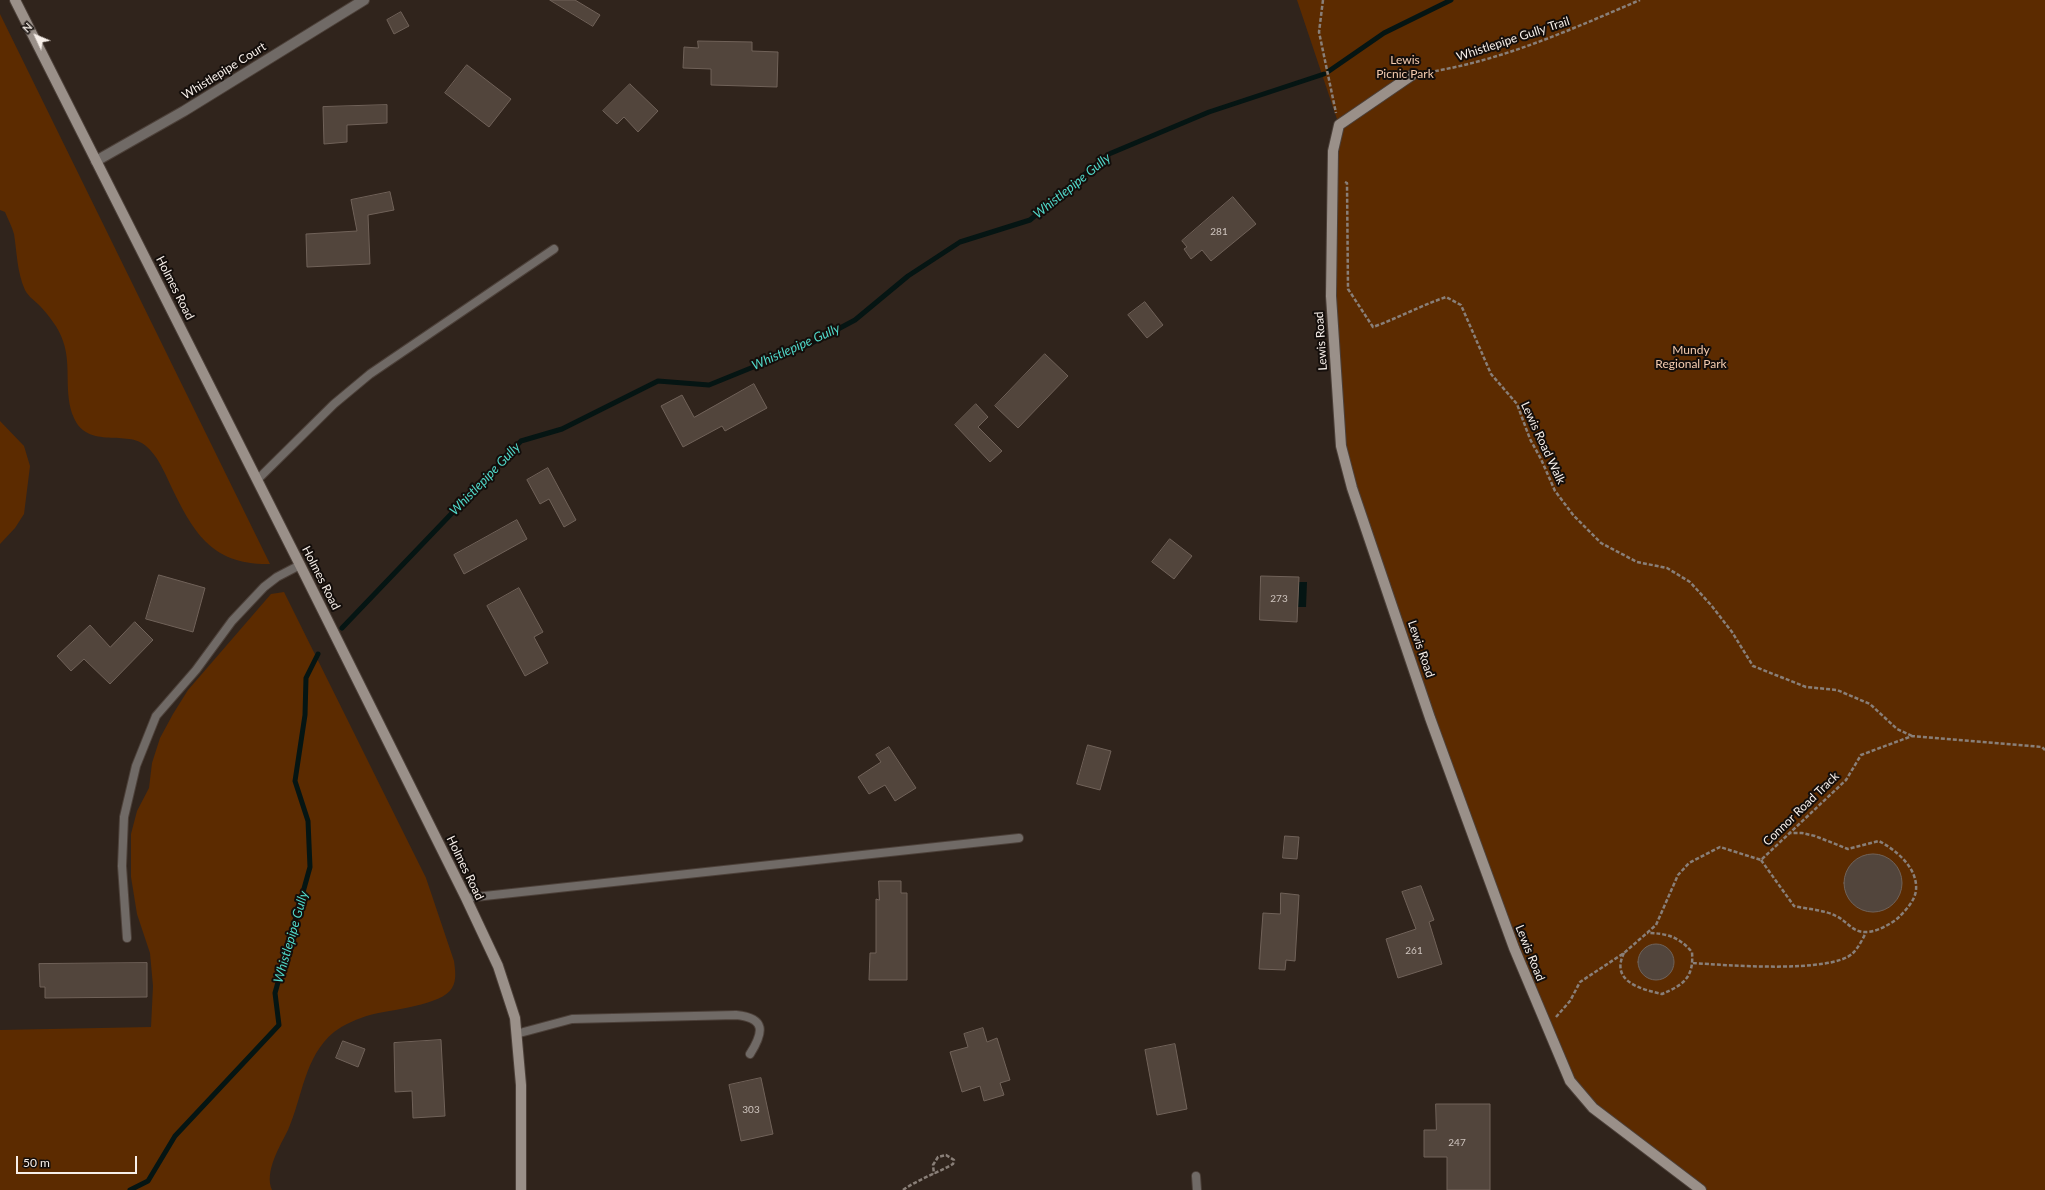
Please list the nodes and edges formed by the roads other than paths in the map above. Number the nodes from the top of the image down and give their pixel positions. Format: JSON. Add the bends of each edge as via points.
{"nodes":[{"id":1,"x":15,"y":0,"type":"edge"},
{"id":2,"x":364,"y":0,"type":"edge"},
{"id":3,"x":1412,"y":75,"type":"road end"},
{"id":4,"x":96,"y":161,"type":"junction"},
{"id":5,"x":554,"y":250,"type":"dead end"},
{"id":6,"x":257,"y":480,"type":"junction"},
{"id":7,"x":300,"y":565,"type":"junction"},
{"id":8,"x":1019,"y":838,"type":"dead end"},
{"id":9,"x":466,"y":898,"type":"junction"},
{"id":10,"x":126,"y":938,"type":"dead end"},
{"id":11,"x":516,"y":1034,"type":"junction"},
{"id":12,"x":750,"y":1054,"type":"dead end"},
{"id":13,"x":1196,"y":1176,"type":"dead end"},
{"id":14,"x":521,"y":1190,"type":"edge"},
{"id":15,"x":1197,"y":1190,"type":"edge"},
{"id":16,"x":1701,"y":1190,"type":"edge"}],
"edges":[{"from":1,"to":4,"type":"street","name":"Holmes Road"},
{"from":2,"to":4,"type":"street","name":"Whistlepipe Court","via":[[184,111]]},
{"from":3,"to":16,"type":"street","name":"Lewis Road","via":[[1339,125],[1333,151],[1331,296],[1341,446],[1352,488],[1430,718],[1514,948],[1570,1081],[1593,1108]]},
{"from":4,"to":6,"type":"street","name":"Holmes Road"},
{"from":5,"to":6,"type":"lane","via":[[370,374],[334,404]]},
{"from":6,"to":7,"type":"street","name":"Holmes Road"},
{"from":7,"to":9,"type":"street","name":"Holmes Road"},
{"from":7,"to":10,"type":"lane","via":[[276,577],[264,587],[232,621],[196,670],[156,716],[136,766],[124,817],[122,866]]},
{"from":8,"to":9,"type":"lane"},
{"from":9,"to":11,"type":"street","name":"Holmes Road","via":[[498,966],[515,1018]]},
{"from":11,"to":12,"type":"lane","via":[[572,1020],[736,1014],[748,1016],[758,1023],[760,1028],[761,1035]]},
{"from":11,"to":14,"type":"street","name":"Holmes Road","via":[[521,1084]]},
{"from":13,"to":15,"type":"lane"}]}
